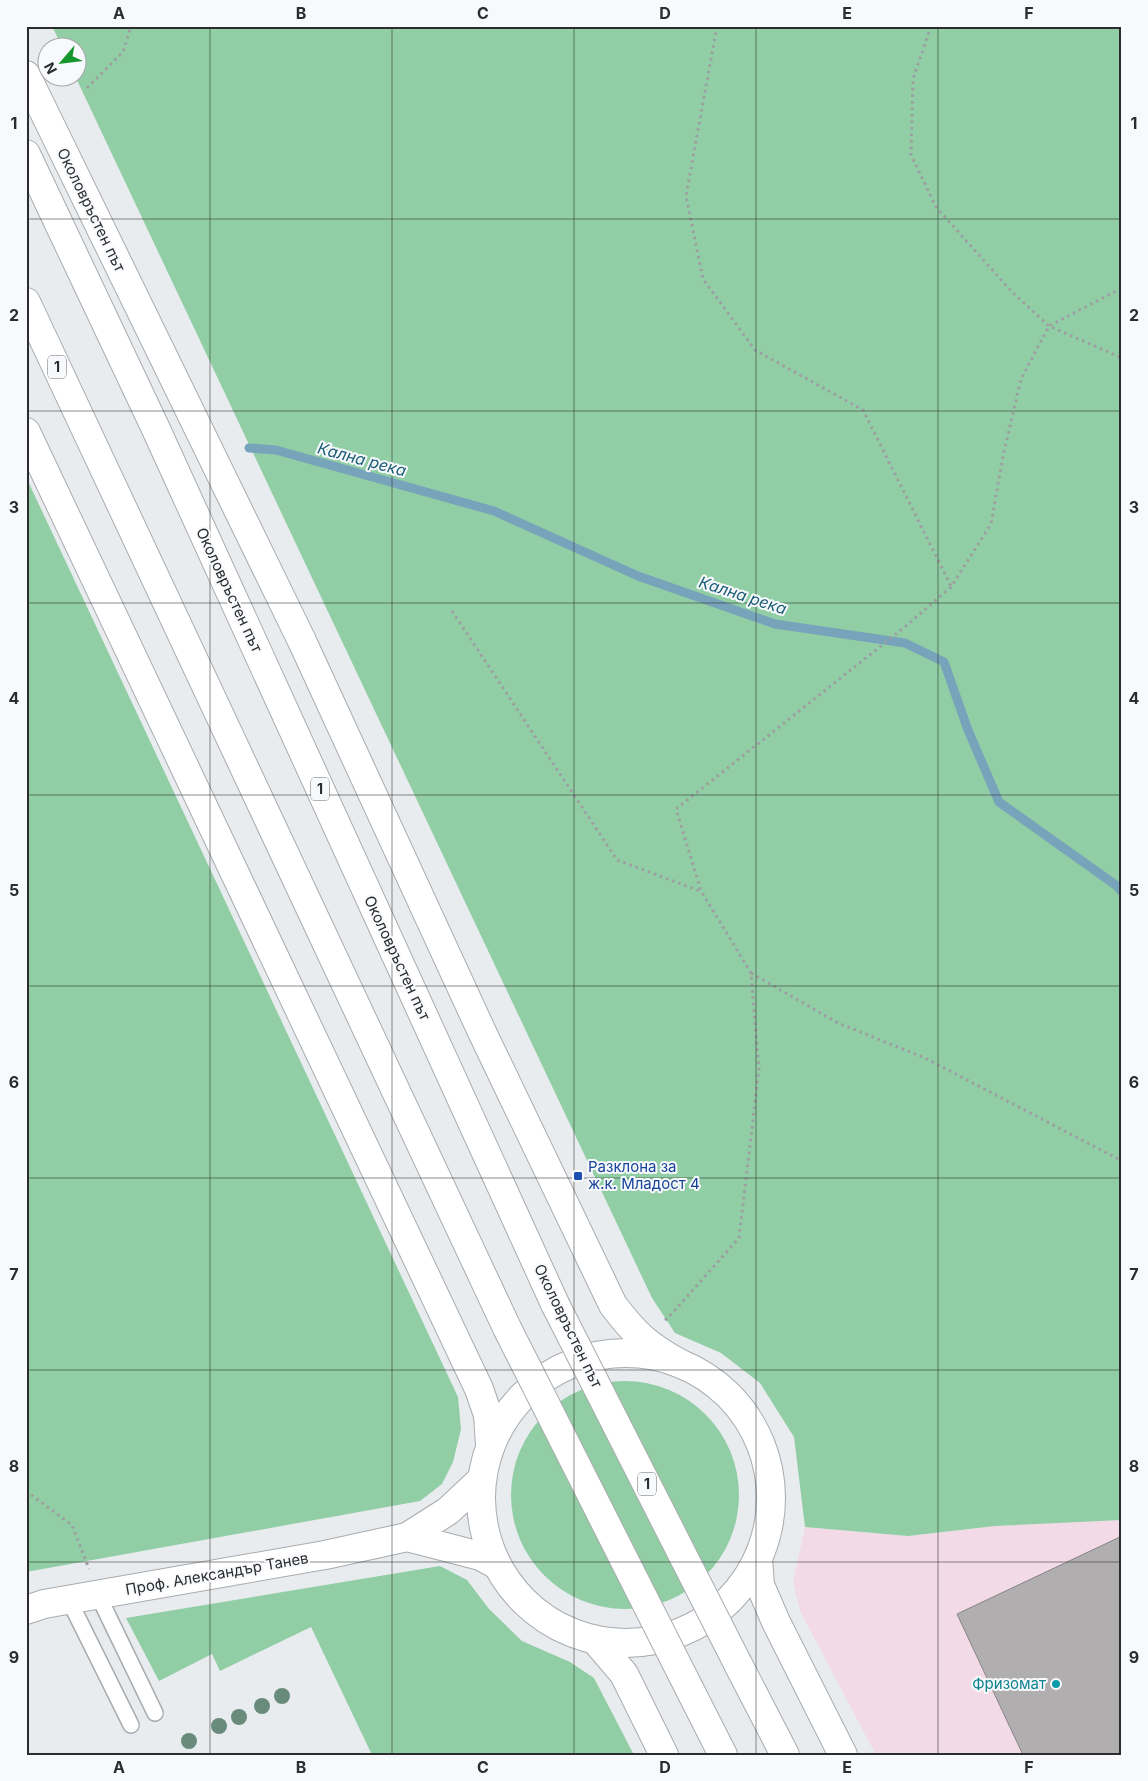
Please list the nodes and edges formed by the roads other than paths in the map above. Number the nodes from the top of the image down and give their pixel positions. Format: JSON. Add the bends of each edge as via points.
{"nodes":[{"id":1,"x":26,"y":75,"type":"edge"},
{"id":2,"x":26,"y":154,"type":"edge"},
{"id":3,"x":26,"y":302,"type":"edge"},
{"id":4,"x":26,"y":432,"type":"edge"},
{"id":5,"x":679,"y":1363,"type":"junction"},
{"id":6,"x":490,"y":1445,"type":"junction"},
{"id":7,"x":481,"y":1480,"type":"junction"},
{"id":8,"x":407,"y":1537,"type":"junction"},
{"id":9,"x":758,"y":1558,"type":"junction"},
{"id":10,"x":497,"y":1565,"type":"junction"},
{"id":11,"x":98,"y":1595,"type":"junction"},
{"id":12,"x":69,"y":1600,"type":"junction"},
{"id":13,"x":26,"y":1610,"type":"edge"},
{"id":14,"x":595,"y":1640,"type":"junction"},
{"id":15,"x":155,"y":1713,"type":"dead end"},
{"id":16,"x":131,"y":1725,"type":"dead end"},
{"id":17,"x":664,"y":1755,"type":"edge"},
{"id":18,"x":723,"y":1755,"type":"edge"},
{"id":19,"x":785,"y":1755,"type":"edge"},
{"id":20,"x":843,"y":1755,"type":"edge"}],
"edges":[{"from":1,"to":5,"type":"main road","name":"Околовръстен път","via":[[302,641],[613,1305],[632,1330],[654,1349]]},
{"from":2,"to":19,"type":"main road","name":"Околовръстен път","number":"1","bridge":true,"via":[[155,427],[555,1304]]},
{"from":3,"to":18,"type":"main road","number":"1","bridge":true,"via":[[507,1328]]},
{"from":4,"to":6,"type":"main road","via":[[480,1389],[488,1415]]},
{"from":5,"to":6,"type":"main road","via":[[639,1354],[615,1353],[583,1359],[553,1372],[527,1391],[506,1416]]},
{"from":5,"to":9,"type":"main road","via":[[723,1391],[755,1433],[770,1483],[768,1527]]},
{"from":6,"to":7,"type":"main road"},
{"from":7,"to":8,"type":"main road","name":"Проф. Александър Танев","via":[[448,1511]]},
{"from":7,"to":10,"type":"main road","via":[[486,1538]]},
{"from":8,"to":10,"type":"main road","name":"Проф. Александър Танев","via":[[480,1556]]},
{"from":8,"to":11,"type":"main road","name":"Проф. Александър Танев","via":[[325,1555]]},
{"from":9,"to":14,"type":"main road","via":[[730,1599],[690,1628],[644,1642]]},
{"from":9,"to":20,"type":"main road","via":[[760,1585]]},
{"from":10,"to":14,"type":"main road","via":[[511,1587],[535,1610],[571,1632]]},
{"from":11,"to":12,"type":"main road","name":"Проф. Александър Танев"},
{"from":11,"to":15,"type":"lane"},
{"from":12,"to":13,"type":"main road","name":"Проф. Александър Танев"},
{"from":12,"to":16,"type":"lane"},
{"from":14,"to":17,"type":"main road","via":[[624,1674]]}]}
